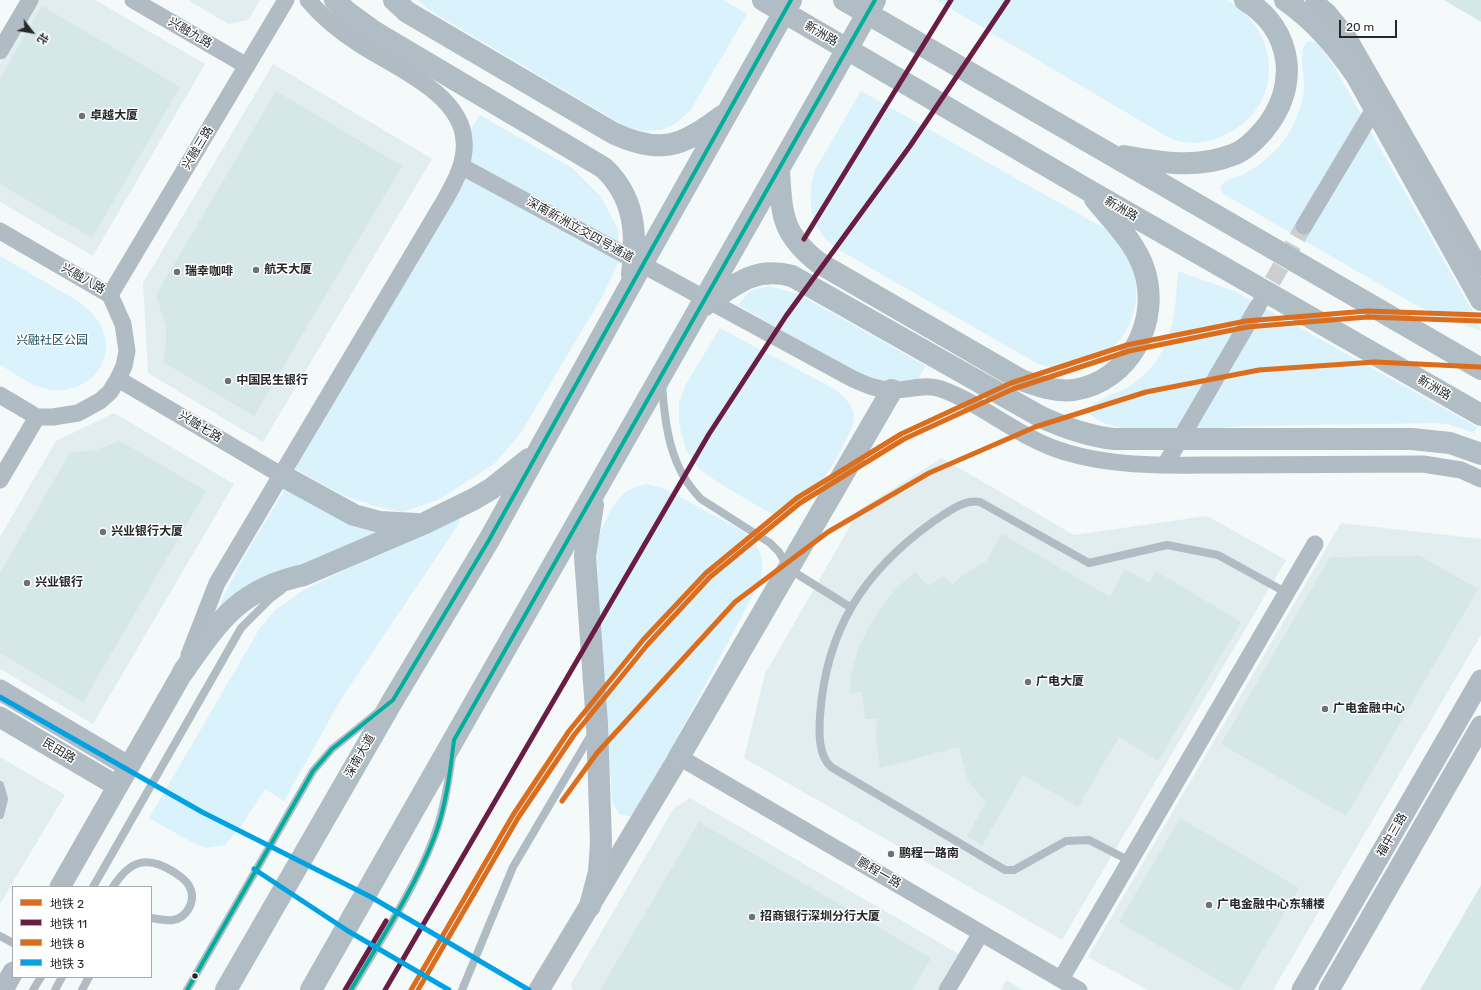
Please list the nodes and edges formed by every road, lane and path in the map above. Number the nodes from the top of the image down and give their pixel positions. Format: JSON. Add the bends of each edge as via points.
{"nodes":[{"id":1,"x":30,"y":0,"type":"edge"},
{"id":2,"x":133,"y":0,"type":"edge"},
{"id":3,"x":286,"y":0,"type":"edge"},
{"id":4,"x":308,"y":0,"type":"edge"},
{"id":5,"x":336,"y":0,"type":"edge"},
{"id":6,"x":394,"y":0,"type":"edge"},
{"id":7,"x":763,"y":0,"type":"edge"},
{"id":8,"x":791,"y":0,"type":"edge"},
{"id":9,"x":844,"y":0,"type":"edge"},
{"id":10,"x":876,"y":0,"type":"edge"},
{"id":11,"x":1245,"y":0,"type":"edge"},
{"id":12,"x":1285,"y":0,"type":"edge"},
{"id":13,"x":1314,"y":0,"type":"edge"},
{"id":14,"x":0,"y":52,"type":"edge"},
{"id":15,"x":247,"y":66,"type":"junction"},
{"id":16,"x":1383,"y":95,"type":"junction"},
{"id":17,"x":726,"y":113,"type":"junction"},
{"id":18,"x":1109,"y":153,"type":"junction"},
{"id":19,"x":461,"y":166,"type":"junction"},
{"id":20,"x":779,"y":172,"type":"junction"},
{"id":21,"x":1088,"y":190,"type":"junction"},
{"id":22,"x":1304,"y":226,"type":"tunnel mouth"},
{"id":23,"x":0,"y":231,"type":"edge"},
{"id":24,"x":1481,"y":268,"type":"edge"},
{"id":25,"x":632,"y":282,"type":"junction"},
{"id":26,"x":110,"y":295,"type":"junction"},
{"id":27,"x":1479,"y":297,"type":"edge"},
{"id":28,"x":1258,"y":306,"type":"tunnel mouth"},
{"id":29,"x":701,"y":308,"type":"junction"},
{"id":30,"x":1481,"y":369,"type":"edge"},
{"id":31,"x":662,"y":376,"type":"junction"},
{"id":32,"x":118,"y":379,"type":"junction"},
{"id":33,"x":892,"y":390,"type":"junction"},
{"id":34,"x":0,"y":395,"type":"edge"},
{"id":35,"x":1481,"y":415,"type":"edge"},
{"id":36,"x":37,"y":416,"type":"junction"},
{"id":37,"x":538,"y":452,"type":"junction"},
{"id":38,"x":1481,"y":454,"type":"edge"},
{"id":39,"x":1165,"y":465,"type":"junction"},
{"id":40,"x":281,"y":475,"type":"junction"},
{"id":41,"x":1481,"y":479,"type":"edge"},
{"id":42,"x":0,"y":480,"type":"edge"},
{"id":43,"x":595,"y":492,"type":"junction"},
{"id":44,"x":423,"y":524,"type":"junction"},
{"id":45,"x":1315,"y":544,"type":"dead end"},
{"id":46,"x":790,"y":568,"type":"junction"},
{"id":47,"x":304,"y":575,"type":"junction"},
{"id":48,"x":1287,"y":593,"type":"junction"},
{"id":49,"x":850,"y":607,"type":"junction"},
{"id":50,"x":183,"y":672,"type":"junction"},
{"id":51,"x":1481,"y":680,"type":"edge"},
{"id":52,"x":0,"y":690,"type":"edge"},
{"id":53,"x":393,"y":700,"type":"junction"},
{"id":54,"x":0,"y":717,"type":"edge"},
{"id":55,"x":597,"y":724,"type":"junction"},
{"id":56,"x":1481,"y":726,"type":"edge"},
{"id":57,"x":454,"y":740,"type":"junction"},
{"id":58,"x":679,"y":757,"type":"junction"},
{"id":59,"x":128,"y":766,"type":"junction"},
{"id":60,"x":0,"y":785,"type":"edge"},
{"id":61,"x":117,"y":786,"type":"junction"},
{"id":62,"x":0,"y":815,"type":"edge"},
{"id":63,"x":1130,"y":861,"type":"junction"},
{"id":64,"x":61,"y":886,"type":"edge"},
{"id":65,"x":94,"y":886,"type":"edge"},
{"id":66,"x":114,"y":886,"type":"edge"},
{"id":67,"x":590,"y":906,"type":"junction"},
{"id":68,"x":152,"y":918,"type":"edge"},
{"id":69,"x":980,"y":933,"type":"junction"},
{"id":70,"x":0,"y":936,"type":"edge"},
{"id":71,"x":12,"y":942,"type":"edge"},
{"id":72,"x":12,"y":974,"type":"edge"},
{"id":73,"x":40,"y":978,"type":"edge"},
{"id":74,"x":61,"y":978,"type":"edge"},
{"id":75,"x":88,"y":978,"type":"edge"},
{"id":76,"x":1061,"y":979,"type":"junction"},
{"id":77,"x":3,"y":990,"type":"edge"},
{"id":78,"x":33,"y":990,"type":"edge"},
{"id":79,"x":55,"y":990,"type":"edge"},
{"id":80,"x":82,"y":990,"type":"edge"},
{"id":81,"x":187,"y":990,"type":"edge"},
{"id":82,"x":226,"y":990,"type":"edge"},
{"id":83,"x":311,"y":990,"type":"edge"},
{"id":84,"x":351,"y":990,"type":"edge"},
{"id":85,"x":462,"y":990,"type":"edge"},
{"id":86,"x":540,"y":990,"type":"edge"},
{"id":87,"x":947,"y":990,"type":"edge"},
{"id":88,"x":1079,"y":990,"type":"edge"},
{"id":89,"x":1302,"y":990,"type":"edge"},
{"id":90,"x":1329,"y":990,"type":"edge"}],
"edges":[{"from":1,"to":14,"type":"street"},
{"from":2,"to":15,"type":"street","name":"兴融九路"},
{"from":3,"to":15,"type":"street","name":"兴融三路"},
{"from":4,"to":19,"type":"street","via":[[318,13],[337,28],[426,85],[449,106],[462,128],[464,140]]},
{"from":5,"to":25,"type":"main road","via":[[347,12],[373,31],[589,158],[615,178],[629,205],[633,220],[635,254]]},
{"from":6,"to":17,"type":"main road","via":[[407,12],[613,133],[643,145],[657,147],[678,142],[697,134]]},
{"from":7,"to":21,"type":"main road","name":"新洲路"},
{"from":8,"to":17,"type":"main road","name":"深南大道"},
{"from":9,"to":18,"type":"main road"},
{"from":10,"to":20,"type":"main road"},
{"from":11,"to":18,"type":"main road","via":[[1268,19],[1278,34],[1286,54],[1287,77],[1282,97],[1272,120],[1256,139],[1237,154],[1211,162],[1167,164]]},
{"from":12,"to":27,"type":"main road","via":[[1322,31],[1339,50],[1356,76]]},
{"from":13,"to":16,"type":"street","via":[[1333,17],[1347,35]]},
{"from":15,"to":26,"type":"street","name":"兴融三路"},
{"from":16,"to":22,"type":"street"},
{"from":16,"to":24,"type":"street"},
{"from":17,"to":25,"type":"main road","name":"深南大道"},
{"from":18,"to":30,"type":"main road"},
{"from":19,"to":33,"type":"street","name":"深南新洲立交四号通道","via":[[853,379],[882,390]]},
{"from":19,"to":40,"type":"street","via":[[446,198]]},
{"from":20,"to":21,"type":"main road","via":[[781,206],[789,231],[802,249],[819,263],[1020,380],[1048,389],[1074,390],[1096,384],[1117,372],[1132,354],[1145,330],[1148,314],[1145,271],[1133,247]]},
{"from":20,"to":29,"type":"main road"},
{"from":21,"to":35,"type":"main road","name":"新洲路"},
{"from":23,"to":26,"type":"street","name":"兴融八路"},
{"from":25,"to":37,"type":"main road","name":"深南大道"},
{"from":26,"to":32,"type":"street","name":"兴融八路","via":[[126,336],[127,351]]},
{"from":28,"to":39,"type":"street"},
{"from":29,"to":31,"type":"main road"},
{"from":29,"to":38,"type":"main road","via":[[754,274],[780,273],[792,276],[1041,417],[1071,430],[1114,440],[1412,440],[1450,443]]},
{"from":31,"to":43,"type":"main road"},
{"from":31,"to":46,"type":"lane","via":[[664,422],[673,452],[692,490],[706,502],[770,543]]},
{"from":32,"to":36,"type":"street","name":"兴融八路","via":[[110,392],[90,408],[65,416]]},
{"from":32,"to":40,"type":"street","name":"兴融七路"},
{"from":33,"to":39,"type":"street","name":"深南新洲立交四号通道","via":[[926,386],[940,388],[1029,438],[1063,452],[1094,459]]},
{"from":33,"to":46,"type":"main road"},
{"from":34,"to":36,"type":"street"},
{"from":36,"to":42,"type":"street"},
{"from":37,"to":44,"type":"main road","via":[[491,489]]},
{"from":37,"to":53,"type":"main road","name":"深南大道","via":[[489,540]]},
{"from":39,"to":41,"type":"street","name":"深南新洲立交四号通道","via":[[1423,464],[1461,470]]},
{"from":40,"to":44,"type":"main road","via":[[354,515],[380,522]]},
{"from":40,"to":50,"type":"street","via":[[217,583]]},
{"from":43,"to":55,"type":"main road","via":[[585,556]]},
{"from":43,"to":57,"type":"main road"},
{"from":44,"to":47,"type":"main road"},
{"from":45,"to":48,"type":"street"},
{"from":46,"to":49,"type":"lane"},
{"from":46,"to":58,"type":"main road"},
{"from":47,"to":50,"type":"main road","via":[[283,579],[262,588],[229,611]]},
{"from":47,"to":65,"type":"lane","via":[[271,598],[241,628]]},
{"from":48,"to":49,"type":"lane","via":[[1218,555],[1167,545],[1089,563],[980,502],[970,500],[943,515],[908,540],[874,574]]},
{"from":48,"to":63,"type":"street"},
{"from":49,"to":63,"type":"lane","via":[[834,642],[822,686],[818,732],[825,762],[830,767],[1005,870],[1014,870],[1066,841],[1089,840]]},
{"from":50,"to":59,"type":"street"},
{"from":51,"to":89,"type":"street","name":"福中三路"},
{"from":52,"to":59,"type":"street","name":"民田路"},
{"from":53,"to":81,"type":"lane","via":[[332,749],[313,771]]},
{"from":53,"to":82,"type":"main road","name":"深南大道"},
{"from":54,"to":61,"type":"street","name":"民田路"},
{"from":55,"to":67,"type":"main road","via":[[601,847],[599,872]]},
{"from":55,"to":85,"type":"lane","via":[[513,867]]},
{"from":56,"to":90,"type":"street","name":"福中三路"},
{"from":57,"to":83,"type":"main road"},
{"from":57,"to":84,"type":"lane","via":[[446,796],[434,837],[416,877]]},
{"from":58,"to":67,"type":"street"},
{"from":58,"to":69,"type":"street","name":"鹏程一路"},
{"from":59,"to":61,"type":"street"},
{"from":60,"to":62,"type":"lane","via":[[4,799]]},
{"from":61,"to":64,"type":"street"},
{"from":63,"to":76,"type":"street"},
{"from":66,"to":68,"type":"lane","via":[[125,870],[141,862],[156,863],[182,877],[191,890],[192,897],[188,910],[171,920]]},
{"from":67,"to":86,"type":"street"},
{"from":69,"to":76,"type":"street","name":"鹏程一路"},
{"from":69,"to":87,"type":"street"},
{"from":70,"to":71,"type":"lane"},
{"from":72,"to":77,"type":"street"},
{"from":73,"to":78,"type":"lane"},
{"from":74,"to":79,"type":"lane"},
{"from":75,"to":80,"type":"lane"},
{"from":76,"to":88,"type":"street","name":"鹏程一路"}]}
